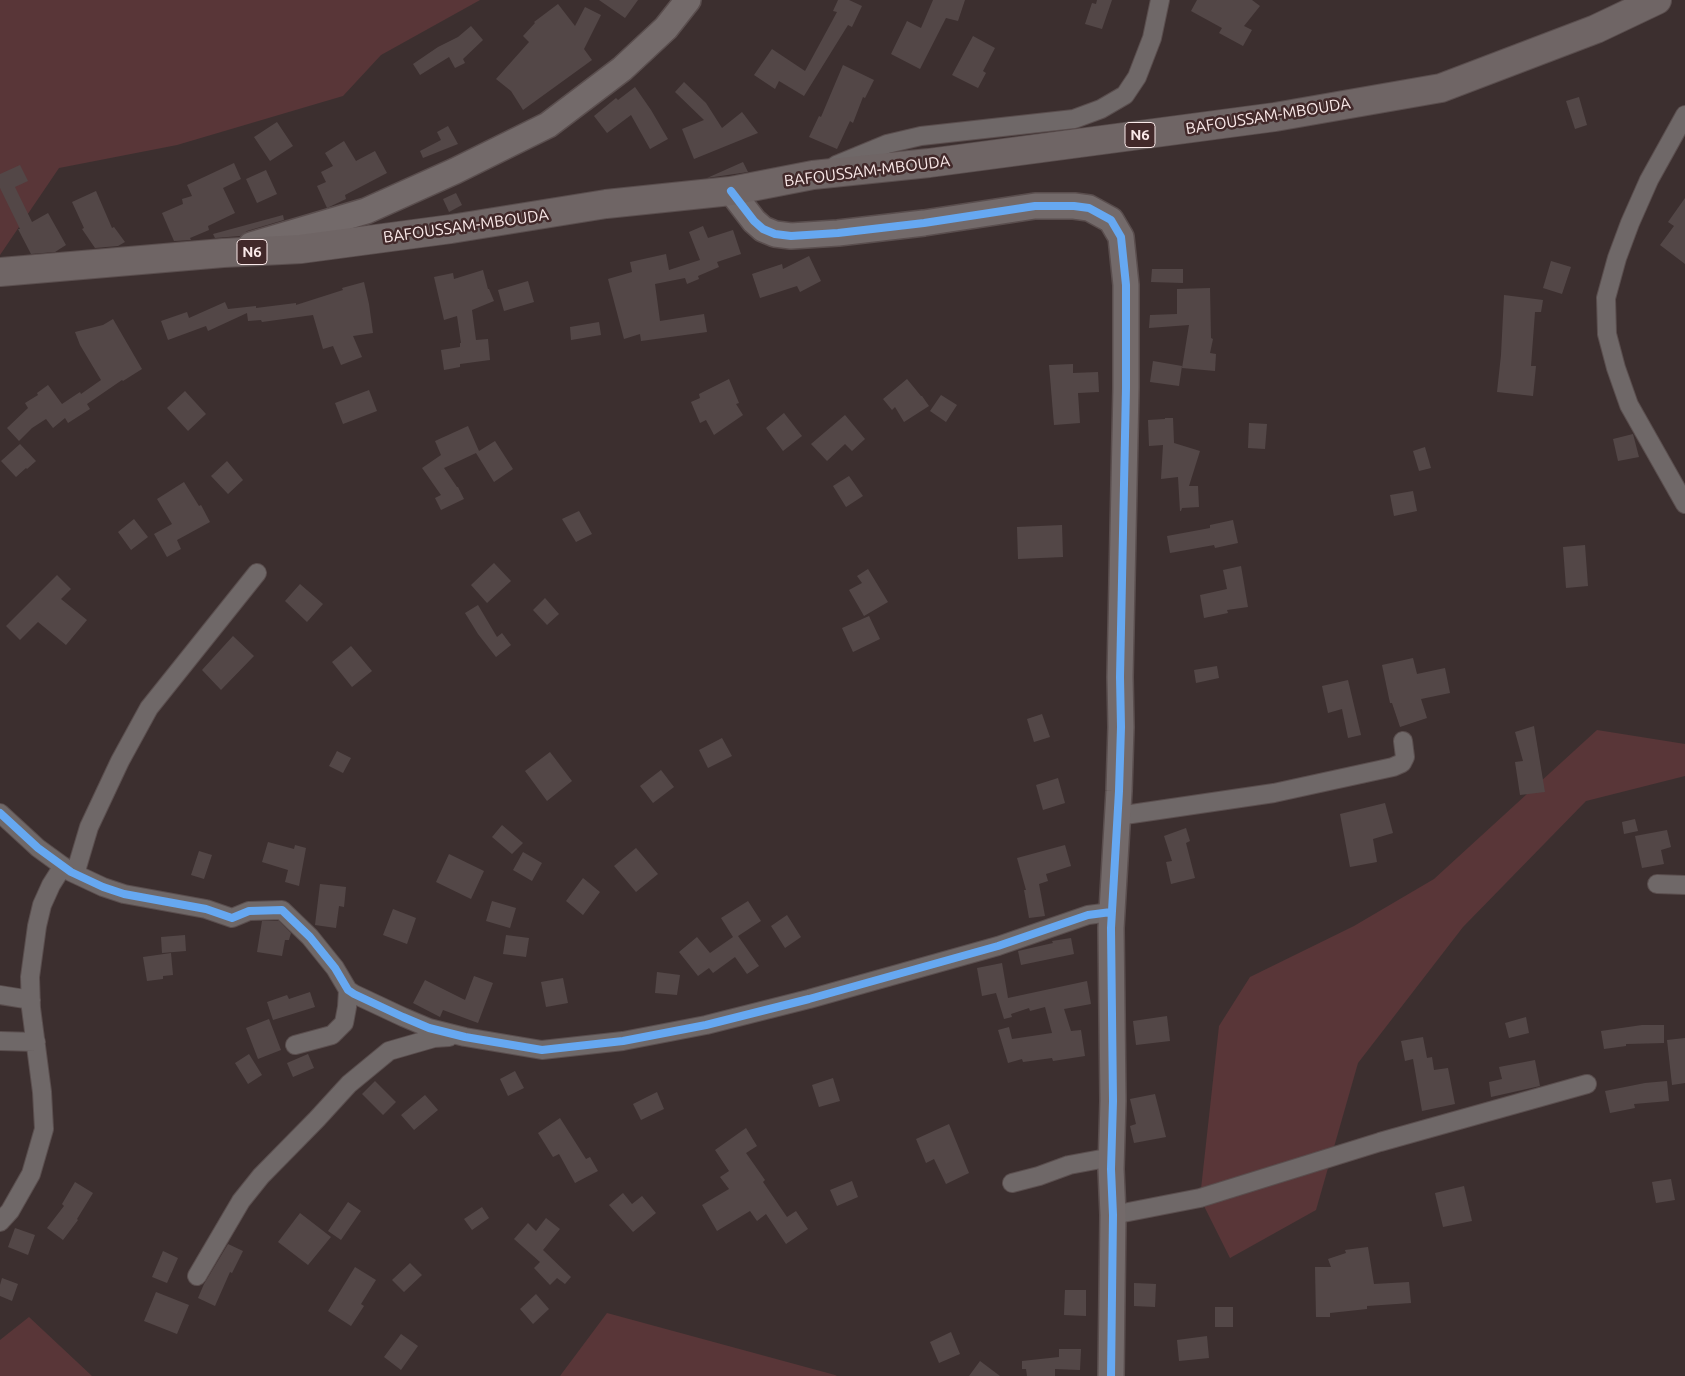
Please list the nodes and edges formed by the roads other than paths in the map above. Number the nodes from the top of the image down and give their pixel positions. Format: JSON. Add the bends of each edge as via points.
{"nodes":[{"id":1,"x":688,"y":0,"type":"edge"},
{"id":2,"x":1160,"y":0,"type":"edge"},
{"id":3,"x":1657,"y":0,"type":"edge"},
{"id":4,"x":1685,"y":115,"type":"edge"},
{"id":5,"x":813,"y":175,"type":"junction"},
{"id":6,"x":730,"y":191,"type":"junction"},
{"id":7,"x":222,"y":253,"type":"junction"},
{"id":8,"x":0,"y":272,"type":"edge"},
{"id":9,"x":1685,"y":504,"type":"edge"},
{"id":10,"x":257,"y":573,"type":"dead end"},
{"id":11,"x":1403,"y":741,"type":"dead end"},
{"id":12,"x":0,"y":813,"type":"edge"},
{"id":13,"x":1118,"y":816,"type":"junction"},
{"id":14,"x":69,"y":870,"type":"junction"},
{"id":15,"x":1657,"y":884,"type":"dead end"},
{"id":16,"x":1685,"y":885,"type":"edge"},
{"id":17,"x":1112,"y":912,"type":"junction"},
{"id":18,"x":348,"y":990,"type":"junction"},
{"id":19,"x":0,"y":996,"type":"edge"},
{"id":20,"x":31,"y":1000,"type":"junction"},
{"id":21,"x":459,"y":1036,"type":"junction"},
{"id":22,"x":0,"y":1041,"type":"edge"},
{"id":23,"x":36,"y":1042,"type":"junction"},
{"id":24,"x":295,"y":1045,"type":"dead end"},
{"id":25,"x":1587,"y":1084,"type":"dead end"},
{"id":26,"x":1112,"y":1157,"type":"junction"},
{"id":27,"x":1012,"y":1183,"type":"dead end"},
{"id":28,"x":1113,"y":1215,"type":"junction"},
{"id":29,"x":0,"y":1222,"type":"edge"},
{"id":30,"x":197,"y":1276,"type":"dead end"},
{"id":31,"x":1111,"y":1376,"type":"edge"}],
"edges":[{"from":1,"to":7,"type":"street","via":[[666,28],[622,70],[548,125],[366,211]]},
{"from":2,"to":5,"type":"street","via":[[1152,38],[1137,77],[1125,95],[1102,109],[1074,119],[921,136],[887,144]]},
{"from":3,"to":5,"type":"highway","name":"BAFOUSSAM-MBOUDA","number":"N6","via":[[1596,29],[1440,88],[1265,119]]},
{"from":4,"to":9,"type":"street","via":[[1649,180],[1616,258],[1606,298],[1606,334],[1629,405]]},
{"from":5,"to":6,"type":"highway","name":"BAFOUSSAM-MBOUDA","number":"N6"},
{"from":6,"to":7,"type":"highway","name":"BAFOUSSAM-MBOUDA","number":"N6","via":[[606,204],[301,249]]},
{"from":6,"to":13,"type":"street","via":[[763,229],[791,236],[924,223],[1036,206],[1089,208],[1111,220],[1117,228],[1123,247],[1126,310]]},
{"from":7,"to":8,"type":"highway","name":"BAFOUSSAM-MBOUDA","number":"N6"},
{"from":10,"to":14,"type":"street","via":[[149,708],[120,761]]},
{"from":11,"to":13,"type":"street","via":[[1405,757],[1402,763],[1393,767],[1274,793]]},
{"from":12,"to":14,"type":"street","via":[[38,848]]},
{"from":13,"to":17,"type":"street"},
{"from":14,"to":18,"type":"street","via":[[124,894],[189,905],[232,918],[249,911],[282,910],[335,968]]},
{"from":14,"to":20,"type":"street","via":[[51,885],[42,905],[32,955]]},
{"from":15,"to":16,"type":"street"},
{"from":17,"to":21,"type":"street","via":[[1088,915],[998,946],[809,999],[658,1036],[542,1050]]},
{"from":17,"to":26,"type":"street"},
{"from":18,"to":21,"type":"street","via":[[402,1017]]},
{"from":18,"to":24,"type":"street","via":[[344,1023],[332,1035]]},
{"from":19,"to":20,"type":"street"},
{"from":20,"to":23,"type":"street"},
{"from":21,"to":30,"type":"street","via":[[434,1038],[390,1051],[349,1084],[241,1201]]},
{"from":22,"to":23,"type":"street"},
{"from":23,"to":29,"type":"street","via":[[44,1129],[31,1174]]},
{"from":25,"to":28,"type":"street","via":[[1380,1142],[1200,1198]]},
{"from":26,"to":27,"type":"street","via":[[1069,1165]]},
{"from":26,"to":28,"type":"street"},
{"from":28,"to":31,"type":"street"}]}
